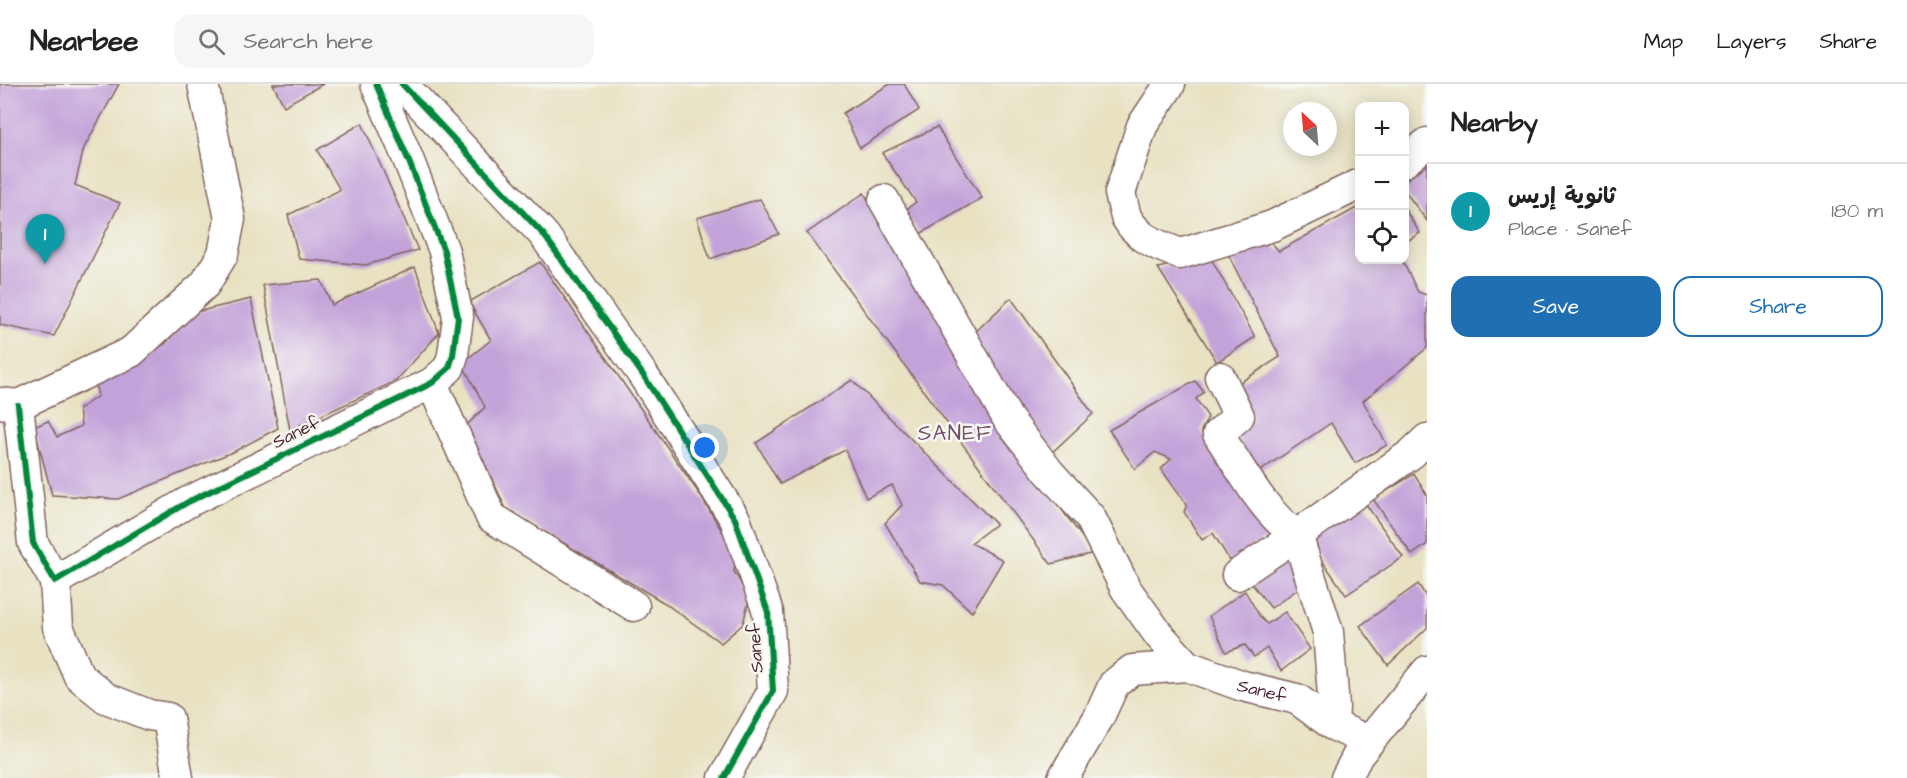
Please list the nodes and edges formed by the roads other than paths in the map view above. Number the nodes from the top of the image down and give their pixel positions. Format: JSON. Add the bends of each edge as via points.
{"nodes":[{"id":1,"x":203,"y":84,"type":"edge"},
{"id":2,"x":376,"y":84,"type":"edge"},
{"id":3,"x":402,"y":84,"type":"edge"},
{"id":4,"x":1170,"y":84,"type":"edge"},
{"id":5,"x":1427,"y":143,"type":"edge"},
{"id":6,"x":1409,"y":158,"type":"edge"},
{"id":7,"x":1355,"y":186,"type":"edge"},
{"id":8,"x":884,"y":200,"type":"dead end"},
{"id":9,"x":1220,"y":377,"type":"dead end"},
{"id":10,"x":432,"y":383,"type":"junction"},
{"id":11,"x":9,"y":404,"type":"edge"},
{"id":12,"x":1427,"y":439,"type":"edge"},
{"id":13,"x":1297,"y":535,"type":"junction"},
{"id":14,"x":1237,"y":575,"type":"dead end"},
{"id":15,"x":55,"y":581,"type":"junction"},
{"id":16,"x":634,"y":606,"type":"dead end"},
{"id":17,"x":1187,"y":666,"type":"junction"},
{"id":18,"x":1427,"y":671,"type":"edge"},
{"id":19,"x":1333,"y":725,"type":"junction"},
{"id":20,"x":1358,"y":758,"type":"edge"},
{"id":21,"x":178,"y":778,"type":"edge"},
{"id":22,"x":724,"y":778,"type":"edge"},
{"id":23,"x":1063,"y":778,"type":"edge"},
{"id":24,"x":1327,"y":778,"type":"edge"}],
"edges":[{"from":1,"to":11,"type":"street","via":[[230,219],[223,254],[205,284],[131,352]]},
{"from":2,"to":10,"type":"street","name":"Sanef","via":[[444,251],[458,317],[449,368]]},
{"from":3,"to":22,"type":"street","name":"Sanef","via":[[544,235],[643,375],[735,519],[768,612],[773,691]]},
{"from":4,"to":7,"type":"street","via":[[1142,126],[1120,193],[1126,217],[1143,237],[1180,254],[1272,226]]},
{"from":5,"to":6,"type":"street"},
{"from":8,"to":17,"type":"street","via":[[1008,419],[1090,517],[1126,590],[1159,636]]},
{"from":9,"to":13,"type":"street","via":[[1239,416],[1218,434],[1256,492],[1284,527]]},
{"from":10,"to":15,"type":"street","name":"Sanef","via":[[188,502]]},
{"from":10,"to":16,"type":"street","via":[[491,516]]},
{"from":11,"to":15,"type":"street","via":[[33,543]]},
{"from":12,"to":13,"type":"street"},
{"from":13,"to":14,"type":"street"},
{"from":13,"to":19,"type":"street","via":[[1328,632]]},
{"from":15,"to":21,"type":"street","via":[[58,627],[79,676],[106,698],[168,718]]},
{"from":17,"to":19,"type":"street","name":"Sanef","via":[[1296,699]]},
{"from":17,"to":23,"type":"street","name":"Sanef","via":[[1132,670],[1114,684]]},
{"from":18,"to":20,"type":"street"},
{"from":19,"to":20,"type":"street","name":"Sanef"},
{"from":20,"to":24,"type":"street"}]}
